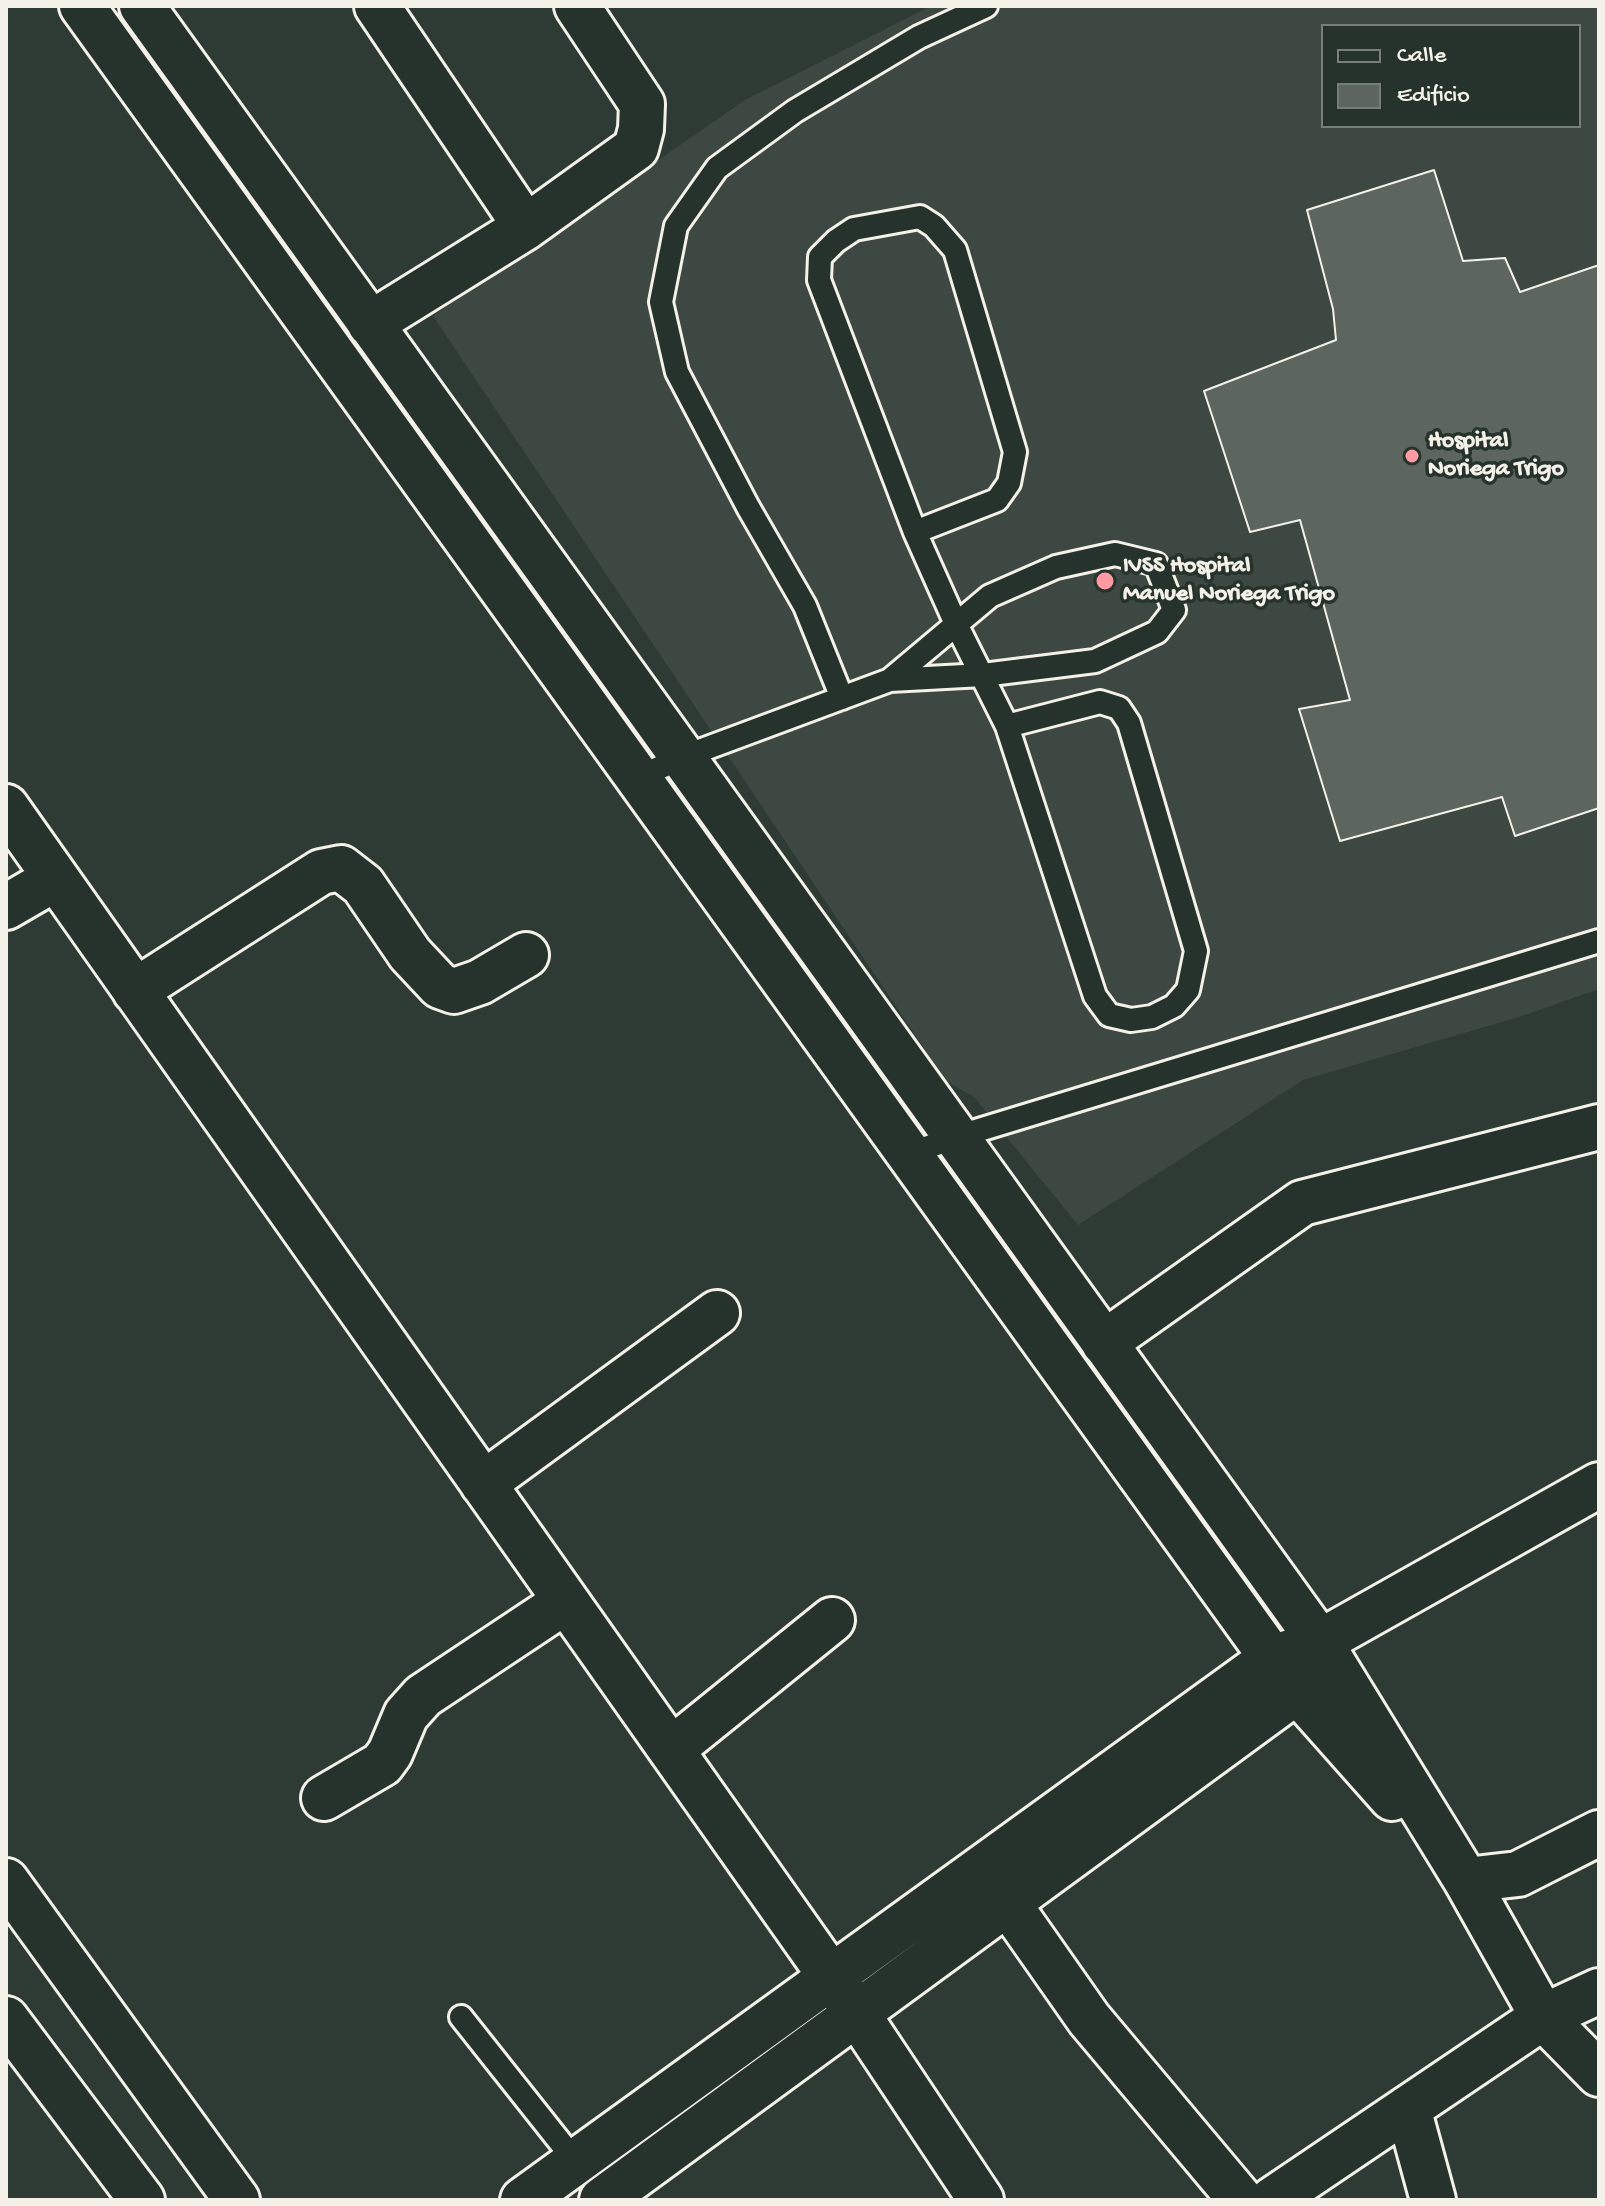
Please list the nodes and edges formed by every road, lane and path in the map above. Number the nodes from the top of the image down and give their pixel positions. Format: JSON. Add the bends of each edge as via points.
{"nodes":[{"id":1,"x":82,"y":6,"type":"edge"},
{"id":2,"x":142,"y":6,"type":"edge"},
{"id":3,"x":377,"y":6,"type":"edge"},
{"id":4,"x":577,"y":6,"type":"edge"},
{"id":5,"x":986,"y":6,"type":"edge"},
{"id":6,"x":526,"y":227,"type":"junction"},
{"id":7,"x":370,"y":324,"type":"junction"},
{"id":8,"x":915,"y":532,"type":"junction"},
{"id":9,"x":956,"y":624,"type":"junction"},
{"id":10,"x":983,"y":675,"type":"junction"},
{"id":11,"x":890,"y":680,"type":"junction"},
{"id":12,"x":842,"y":698,"type":"junction"},
{"id":13,"x":1007,"y":726,"type":"junction"},
{"id":14,"x":683,"y":757,"type":"junction"},
{"id":15,"x":637,"y":778,"type":"junction"},
{"id":16,"x":6,"y":807,"type":"edge"},
{"id":17,"x":56,"y":878,"type":"junction"},
{"id":18,"x":6,"y":907,"type":"edge"},
{"id":19,"x":1599,"y":941,"type":"edge"},
{"id":20,"x":526,"y":955,"type":"dead end"},
{"id":21,"x":135,"y":991,"type":"junction"},
{"id":22,"x":1599,"y":1127,"type":"edge"},
{"id":23,"x":956,"y":1137,"type":"junction"},
{"id":24,"x":909,"y":1154,"type":"junction"},
{"id":25,"x":717,"y":1313,"type":"dead end"},
{"id":26,"x":1104,"y":1343,"type":"junction"},
{"id":27,"x":483,"y":1484,"type":"junction"},
{"id":28,"x":1599,"y":1485,"type":"edge"},
{"id":29,"x":566,"y":1601,"type":"junction"},
{"id":30,"x":832,"y":1620,"type":"dead end"},
{"id":31,"x":1320,"y":1642,"type":"junction"},
{"id":32,"x":1284,"y":1675,"type":"junction"},
{"id":33,"x":671,"y":1750,"type":"junction"},
{"id":34,"x":324,"y":1798,"type":"dead end"},
{"id":35,"x":1599,"y":1833,"type":"edge"},
{"id":36,"x":1466,"y":1880,"type":"junction"},
{"id":37,"x":6,"y":1881,"type":"edge"},
{"id":38,"x":1007,"y":1902,"type":"junction"},
{"id":39,"x":832,"y":1977,"type":"junction"},
{"id":40,"x":1599,"y":1991,"type":"edge"},
{"id":41,"x":856,"y":2012,"type":"junction"},
{"id":42,"x":461,"y":2017,"type":"dead end"},
{"id":43,"x":1543,"y":2017,"type":"junction"},
{"id":44,"x":7,"y":2024,"type":"edge"},
{"id":45,"x":1599,"y":2074,"type":"edge"},
{"id":46,"x":1408,"y":2108,"type":"junction"},
{"id":47,"x":576,"y":2162,"type":"junction"},
{"id":48,"x":142,"y":2200,"type":"edge"},
{"id":49,"x":237,"y":2200,"type":"edge"},
{"id":50,"x":523,"y":2200,"type":"edge"},
{"id":51,"x":602,"y":2200,"type":"edge"},
{"id":52,"x":981,"y":2200,"type":"edge"},
{"id":53,"x":1241,"y":2200,"type":"edge"},
{"id":54,"x":1272,"y":2200,"type":"edge"},
{"id":55,"x":1433,"y":2200,"type":"edge"}],
"edges":[{"from":1,"to":15,"type":"street"},
{"from":2,"to":7,"type":"street"},
{"from":3,"to":6,"type":"street"},
{"from":4,"to":6,"type":"street","via":[[642,104],[641,129],[636,148]]},
{"from":5,"to":12,"type":"lane","via":[[919,37],[795,111],[717,168],[676,226],[661,302],[677,372],[805,606]]},
{"from":6,"to":7,"type":"street"},
{"from":7,"to":14,"type":"street"},
{"from":8,"to":8,"type":"lane","via":[[819,280],[820,257],[854,229],[920,217],[955,250],[1015,452],[1009,483],[997,500]]},
{"from":8,"to":9,"type":"lane"},
{"from":9,"to":10,"type":"lane"},
{"from":9,"to":10,"type":"lane","via":[[990,596],[1056,567],[1115,554],[1156,564],[1174,610],[1157,632],[1095,661]]},
{"from":9,"to":11,"type":"lane"},
{"from":10,"to":11,"type":"lane"},
{"from":10,"to":13,"type":"lane"},
{"from":11,"to":12,"type":"lane"},
{"from":12,"to":14,"type":"lane"},
{"from":13,"to":13,"type":"lane","via":[[1095,996],[1109,1015],[1131,1020],[1174,1006],[1188,990],[1196,951],[1129,723],[1119,708],[1100,702]]},
{"from":14,"to":15,"type":"lane"},
{"from":14,"to":23,"type":"street"},
{"from":15,"to":24,"type":"street"},
{"from":16,"to":17,"type":"street"},
{"from":17,"to":18,"type":"street"},
{"from":17,"to":21,"type":"street"},
{"from":19,"to":23,"type":"lane"},
{"from":20,"to":21,"type":"street","via":[[480,982],[454,991],[440,986],[410,954],[363,885],[341,868],[321,872]]},
{"from":21,"to":27,"type":"street"},
{"from":22,"to":26,"type":"street","via":[[1302,1203]]},
{"from":23,"to":24,"type":"lane"},
{"from":23,"to":26,"type":"street"},
{"from":24,"to":32,"type":"street"},
{"from":25,"to":27,"type":"street"},
{"from":26,"to":31,"type":"street"},
{"from":27,"to":29,"type":"street"},
{"from":28,"to":31,"type":"street"},
{"from":29,"to":33,"type":"street"},
{"from":29,"to":34,"type":"street","via":[[423,1696],[406,1715],[382,1764]]},
{"from":30,"to":33,"type":"street"},
{"from":31,"to":32,"type":"street"},
{"from":31,"to":36,"type":"street"},
{"from":32,"to":36,"type":"street"},
{"from":32,"to":38,"type":"street"},
{"from":32,"to":39,"type":"street"},
{"from":33,"to":39,"type":"street"},
{"from":35,"to":36,"type":"street","via":[[1518,1874]]},
{"from":36,"to":43,"type":"street"},
{"from":37,"to":49,"type":"street"},
{"from":38,"to":41,"type":"street"},
{"from":38,"to":53,"type":"street","via":[[1089,2019]]},
{"from":39,"to":41,"type":"street"},
{"from":39,"to":47,"type":"street"},
{"from":40,"to":43,"type":"street"},
{"from":41,"to":51,"type":"street"},
{"from":41,"to":52,"type":"street"},
{"from":42,"to":47,"type":"lane"},
{"from":43,"to":45,"type":"street"},
{"from":43,"to":46,"type":"street"},
{"from":44,"to":48,"type":"street"},
{"from":46,"to":54,"type":"street"},
{"from":46,"to":55,"type":"street"},
{"from":47,"to":50,"type":"street"}]}
